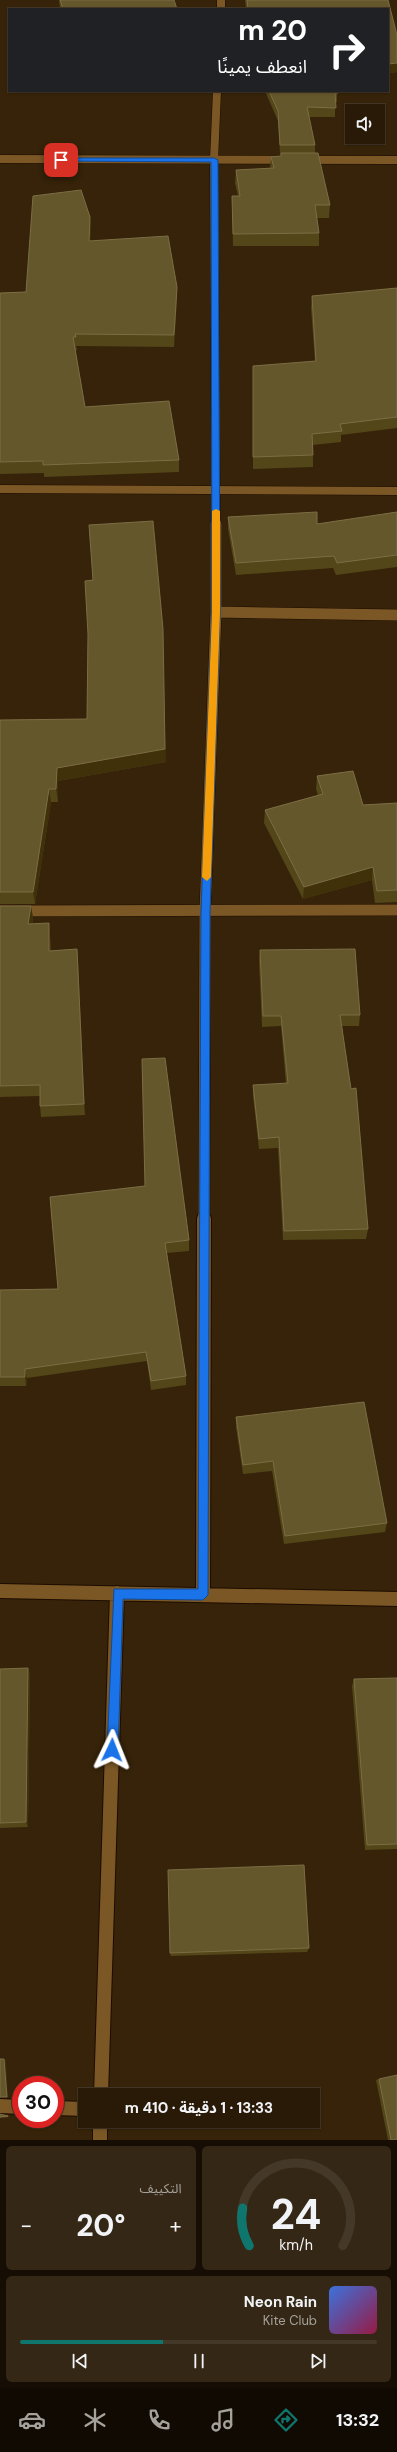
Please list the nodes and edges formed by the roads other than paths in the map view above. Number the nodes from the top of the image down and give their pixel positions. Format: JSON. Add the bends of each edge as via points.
{"nodes":[{"id":1,"x":217,"y":92,"type":"edge"},
{"id":2,"x":0,"y":159,"type":"edge"},
{"id":3,"x":214,"y":160,"type":"junction"},
{"id":4,"x":397,"y":160,"type":"edge"},
{"id":5,"x":0,"y":489,"type":"edge"},
{"id":6,"x":216,"y":491,"type":"junction"},
{"id":7,"x":397,"y":491,"type":"edge"},
{"id":8,"x":216,"y":612,"type":"junction"},
{"id":9,"x":397,"y":615,"type":"edge"},
{"id":10,"x":397,"y":910,"type":"edge"},
{"id":11,"x":0,"y":911,"type":"edge"},
{"id":12,"x":205,"y":912,"type":"junction"},
{"id":13,"x":0,"y":1591,"type":"edge"},
{"id":14,"x":117,"y":1593,"type":"junction"},
{"id":15,"x":203,"y":1595,"type":"junction"},
{"id":16,"x":397,"y":1599,"type":"edge"},
{"id":17,"x":101,"y":2088,"type":"edge"},
{"id":18,"x":0,"y":2106,"type":"edge"},
{"id":19,"x":12,"y":2107,"type":"edge"},
{"id":20,"x":64,"y":2108,"type":"edge"},
{"id":21,"x":78,"y":2109,"type":"edge"},
{"id":22,"x":100,"y":2128,"type":"edge"},
{"id":23,"x":100,"y":2140,"type":"edge"}],
"edges":[{"from":1,"to":3,"type":"street"},
{"from":2,"to":3,"type":"street"},
{"from":3,"to":4,"type":"street"},
{"from":3,"to":6,"type":"street"},
{"from":5,"to":6,"type":"street"},
{"from":6,"to":7,"type":"street"},
{"from":6,"to":8,"type":"street"},
{"from":8,"to":9,"type":"street"},
{"from":8,"to":12,"type":"street"},
{"from":10,"to":12,"type":"street"},
{"from":11,"to":12,"type":"street"},
{"from":12,"to":15,"type":"street"},
{"from":13,"to":14,"type":"street"},
{"from":14,"to":15,"type":"street"},
{"from":14,"to":17,"type":"street"},
{"from":15,"to":16,"type":"street"},
{"from":18,"to":19,"type":"street"},
{"from":20,"to":21,"type":"street"},
{"from":22,"to":23,"type":"street"}]}
